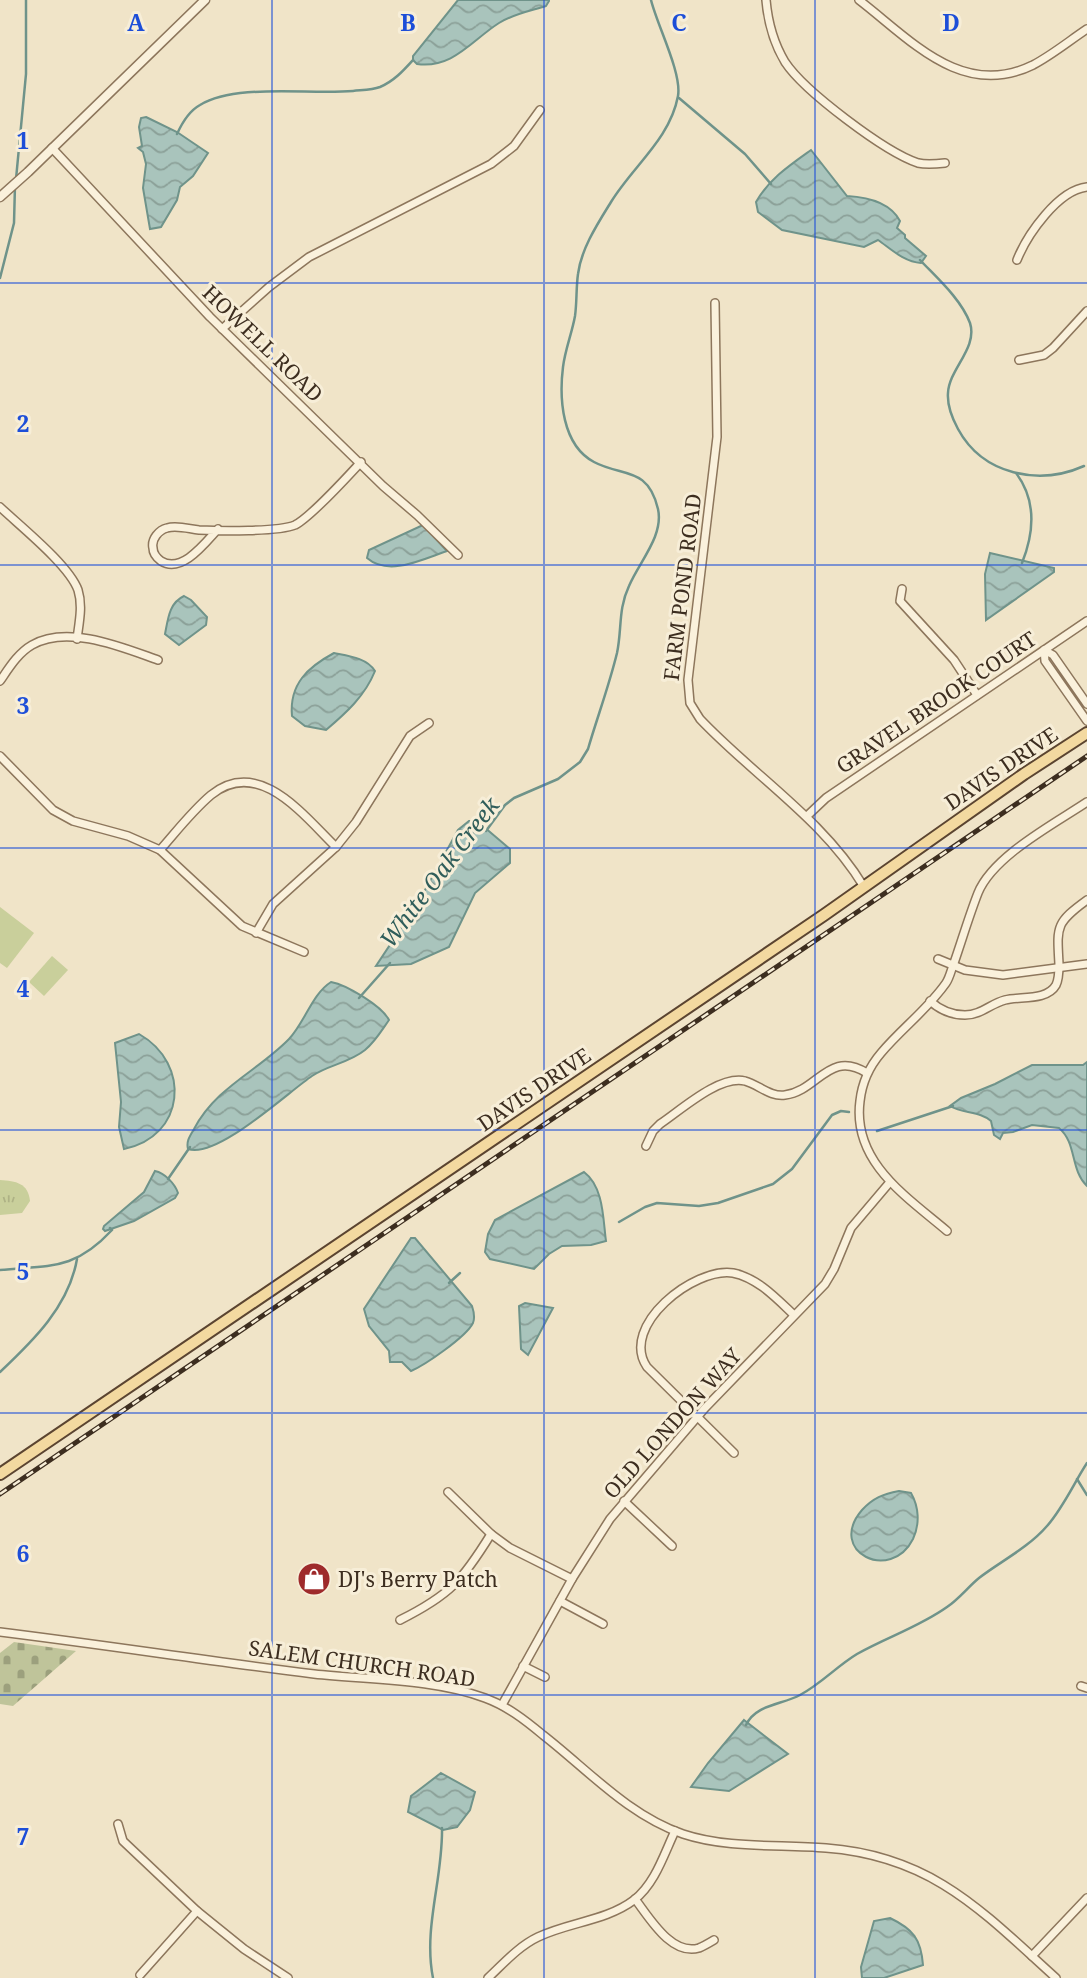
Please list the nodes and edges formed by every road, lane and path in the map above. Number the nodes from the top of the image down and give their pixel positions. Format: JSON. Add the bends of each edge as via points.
{"nodes":[{"id":1,"x":205,"y":0,"type":"edge"},
{"id":2,"x":766,"y":0,"type":"edge"},
{"id":3,"x":859,"y":0,"type":"edge"},
{"id":4,"x":1087,"y":29,"type":"edge"},
{"id":5,"x":540,"y":110,"type":"dead end"},
{"id":6,"x":52,"y":148,"type":"junction"},
{"id":7,"x":945,"y":163,"type":"dead end"},
{"id":8,"x":1087,"y":187,"type":"edge"},
{"id":9,"x":0,"y":197,"type":"edge"},
{"id":10,"x":1017,"y":260,"type":"dead end"},
{"id":11,"x":715,"y":303,"type":"dead end"},
{"id":12,"x":1087,"y":311,"type":"edge"},
{"id":13,"x":222,"y":329,"type":"junction"},
{"id":14,"x":1019,"y":360,"type":"dead end"},
{"id":15,"x":361,"y":462,"type":"junction"},
{"id":16,"x":0,"y":507,"type":"edge"},
{"id":17,"x":218,"y":529,"type":"junction"},
{"id":18,"x":458,"y":555,"type":"dead end"},
{"id":19,"x":902,"y":589,"type":"dead end"},
{"id":20,"x":1087,"y":621,"type":"edge"},
{"id":21,"x":77,"y":639,"type":"junction"},
{"id":22,"x":1044,"y":650,"type":"junction"},
{"id":23,"x":158,"y":660,"type":"dead end"},
{"id":24,"x":0,"y":681,"type":"edge"},
{"id":25,"x":977,"y":695,"type":"junction"},
{"id":26,"x":1087,"y":704,"type":"edge"},
{"id":27,"x":1087,"y":721,"type":"edge"},
{"id":28,"x":429,"y":723,"type":"dead end"},
{"id":29,"x":1087,"y":733,"type":"edge"},
{"id":30,"x":0,"y":756,"type":"edge"},
{"id":31,"x":1087,"y":802,"type":"edge"},
{"id":32,"x":807,"y":816,"type":"junction"},
{"id":33,"x":336,"y":847,"type":"junction"},
{"id":34,"x":160,"y":850,"type":"junction"},
{"id":35,"x":864,"y":887,"type":"junction"},
{"id":36,"x":1087,"y":900,"type":"edge"},
{"id":37,"x":256,"y":933,"type":"junction"},
{"id":38,"x":304,"y":952,"type":"dead end"},
{"id":39,"x":938,"y":959,"type":"dead end"},
{"id":40,"x":1087,"y":964,"type":"edge"},
{"id":41,"x":953,"y":966,"type":"junction"},
{"id":42,"x":1059,"y":967,"type":"junction"},
{"id":43,"x":930,"y":1001,"type":"junction"},
{"id":44,"x":867,"y":1073,"type":"junction"},
{"id":45,"x":646,"y":1146,"type":"dead end"},
{"id":46,"x":890,"y":1182,"type":"junction"},
{"id":47,"x":947,"y":1231,"type":"dead end"},
{"id":48,"x":794,"y":1315,"type":"junction"},
{"id":49,"x":697,"y":1417,"type":"junction"},
{"id":50,"x":734,"y":1453,"type":"dead end"},
{"id":51,"x":0,"y":1474,"type":"edge"},
{"id":52,"x":447,"y":1492,"type":"dead end"},
{"id":53,"x":624,"y":1501,"type":"junction"},
{"id":54,"x":491,"y":1534,"type":"junction"},
{"id":55,"x":671,"y":1546,"type":"dead end"},
{"id":56,"x":572,"y":1578,"type":"junction"},
{"id":57,"x":560,"y":1601,"type":"junction"},
{"id":58,"x":400,"y":1620,"type":"dead end"},
{"id":59,"x":603,"y":1623,"type":"dead end"},
{"id":60,"x":0,"y":1632,"type":"edge"},
{"id":61,"x":523,"y":1666,"type":"junction"},
{"id":62,"x":545,"y":1677,"type":"dead end"},
{"id":63,"x":502,"y":1705,"type":"junction"},
{"id":64,"x":118,"y":1824,"type":"dead end"},
{"id":65,"x":675,"y":1831,"type":"junction"},
{"id":66,"x":1087,"y":1898,"type":"edge"},
{"id":67,"x":635,"y":1899,"type":"junction"},
{"id":68,"x":197,"y":1911,"type":"junction"},
{"id":69,"x":714,"y":1940,"type":"dead end"},
{"id":70,"x":1032,"y":1956,"type":"junction"},
{"id":71,"x":140,"y":1975,"type":"dead end"},
{"id":72,"x":288,"y":1978,"type":"edge"},
{"id":73,"x":488,"y":1978,"type":"edge"},
{"id":74,"x":1056,"y":1978,"type":"edge"}],
"edges":[{"from":1,"to":6,"type":"street"},
{"from":2,"to":7,"type":"street","via":[[774,41],[805,85],[885,146],[920,163]]},
{"from":3,"to":4,"type":"street","via":[[936,61],[969,73],[1000,74],[1031,66]]},
{"from":5,"to":13,"type":"street","via":[[514,146],[491,164],[309,257]]},
{"from":6,"to":9,"type":"street"},
{"from":6,"to":13,"type":"street","name":"HOWELL ROAD"},
{"from":8,"to":10,"type":"street","via":[[1067,194],[1024,243]]},
{"from":11,"to":32,"type":"street","name":"FARM POND ROAD","via":[[717,437],[688,695],[692,708],[713,733]]},
{"from":12,"to":14,"type":"street","via":[[1044,355]]},
{"from":13,"to":15,"type":"street","name":"HOWELL ROAD"},
{"from":15,"to":17,"type":"street","via":[[299,523],[279,528]]},
{"from":15,"to":18,"type":"street","name":"HOWELL ROAD"},
{"from":16,"to":21,"type":"street","via":[[74,582],[80,599]]},
{"from":17,"to":17,"type":"street","via":[[166,528],[154,539],[156,557],[165,563],[179,562],[200,549]]},
{"from":19,"to":25,"type":"street","via":[[900,601],[954,660]]},
{"from":20,"to":22,"type":"street","name":"GRAVEL BROOK COURT"},
{"from":21,"to":23,"type":"street","via":[[120,645]]},
{"from":21,"to":24,"type":"street","via":[[53,638],[31,645]]},
{"from":22,"to":25,"type":"street","name":"GRAVEL BROOK COURT"},
{"from":22,"to":26,"type":"street","via":[[1053,655]]},
{"from":22,"to":27,"type":"street","via":[[1045,661]]},
{"from":25,"to":32,"type":"street","name":"GRAVEL BROOK COURT","via":[[826,798]]},
{"from":28,"to":33,"type":"street","via":[[410,736]]},
{"from":29,"to":35,"type":"main road","name":"DAVIS DRIVE"},
{"from":30,"to":34,"type":"street","via":[[63,816]]},
{"from":31,"to":41,"type":"street","via":[[990,872],[978,892]]},
{"from":32,"to":35,"type":"street","name":"FARM POND ROAD"},
{"from":33,"to":34,"type":"street","via":[[273,789],[244,782],[210,796]]},
{"from":33,"to":37,"type":"street","via":[[273,904]]},
{"from":34,"to":37,"type":"street","via":[[235,920]]},
{"from":35,"to":51,"type":"main road","name":"DAVIS DRIVE"},
{"from":36,"to":42,"type":"street","via":[[1062,921]]},
{"from":37,"to":38,"type":"street"},
{"from":39,"to":41,"type":"street"},
{"from":40,"to":42,"type":"street"},
{"from":41,"to":42,"type":"street","via":[[1003,975]]},
{"from":41,"to":43,"type":"street"},
{"from":42,"to":43,"type":"street","via":[[1058,980],[1046,994],[1004,1000],[973,1015],[951,1013]]},
{"from":43,"to":44,"type":"street"},
{"from":44,"to":45,"type":"street","via":[[855,1065],[841,1066],[784,1095],[743,1081],[726,1082],[660,1124]]},
{"from":44,"to":46,"type":"street","via":[[859,1103],[860,1129],[875,1165]]},
{"from":46,"to":47,"type":"street"},
{"from":46,"to":48,"type":"street","name":"OLD LONDON WAY","via":[[851,1228],[825,1284]]},
{"from":48,"to":49,"type":"street","name":"OLD LONDON WAY"},
{"from":48,"to":49,"type":"street","via":[[755,1282],[723,1272],[694,1281],[660,1309],[641,1335],[642,1360]]},
{"from":49,"to":50,"type":"street"},
{"from":49,"to":53,"type":"street","name":"OLD LONDON WAY"},
{"from":52,"to":54,"type":"street"},
{"from":53,"to":55,"type":"street"},
{"from":53,"to":56,"type":"street","name":"OLD LONDON WAY"},
{"from":54,"to":56,"type":"street","via":[[529,1559]]},
{"from":54,"to":58,"type":"street","via":[[453,1588]]},
{"from":56,"to":57,"type":"street","name":"OLD LONDON WAY"},
{"from":57,"to":59,"type":"street"},
{"from":57,"to":61,"type":"street","name":"OLD LONDON WAY"},
{"from":60,"to":63,"type":"street","name":"SALEM CHURCH ROAD","via":[[434,1686]]},
{"from":61,"to":62,"type":"street"},
{"from":61,"to":63,"type":"street","name":"OLD LONDON WAY"},
{"from":63,"to":65,"type":"street","name":"SALEM CHURCH ROAD","via":[[638,1812]]},
{"from":64,"to":68,"type":"street","via":[[123,1841]]},
{"from":65,"to":67,"type":"street","via":[[657,1871]]},
{"from":65,"to":70,"type":"street","name":"SALEM CHURCH ROAD","via":[[699,1839],[848,1850],[898,1861],[951,1889]]},
{"from":66,"to":70,"type":"street"},
{"from":67,"to":69,"type":"street","via":[[675,1943],[688,1949]]},
{"from":67,"to":73,"type":"street","via":[[606,1915],[537,1937]]},
{"from":68,"to":71,"type":"street"},
{"from":68,"to":72,"type":"street"},
{"from":70,"to":74,"type":"street","name":"SALEM CHURCH ROAD"}]}
